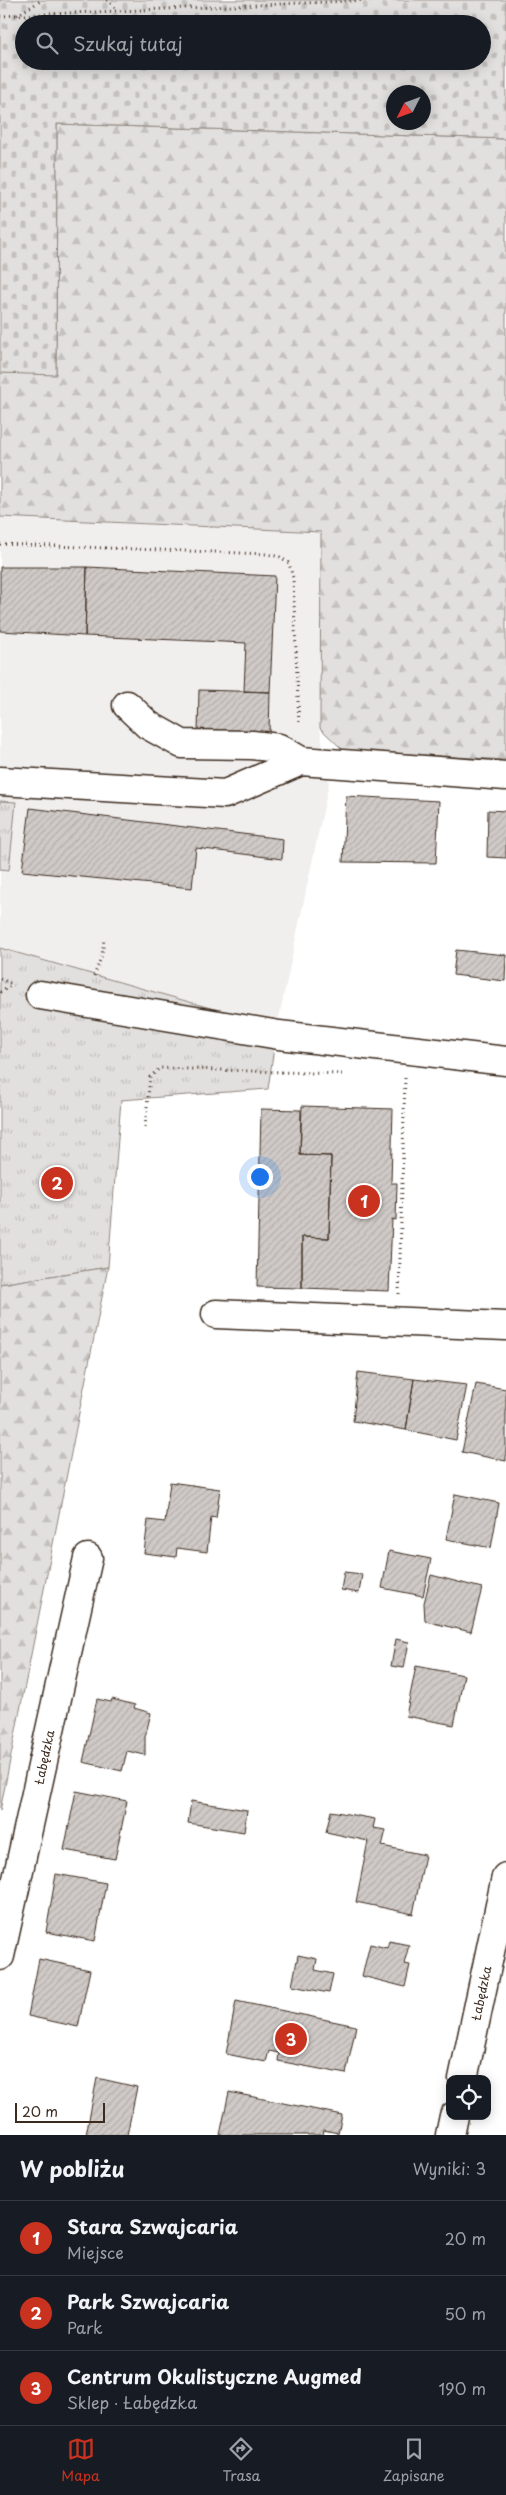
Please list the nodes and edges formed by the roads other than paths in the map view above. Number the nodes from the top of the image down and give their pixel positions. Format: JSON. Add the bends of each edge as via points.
{"nodes":[{"id":1,"x":126,"y":705,"type":"dead end"},
{"id":2,"x":300,"y":761,"type":"junction"},
{"id":3,"x":506,"y":776,"type":"edge"},
{"id":4,"x":0,"y":781,"type":"edge"},
{"id":5,"x":40,"y":995,"type":"dead end"},
{"id":6,"x":506,"y":1061,"type":"edge"},
{"id":7,"x":216,"y":1314,"type":"dead end"},
{"id":8,"x":506,"y":1326,"type":"edge"},
{"id":9,"x":88,"y":1558,"type":"dead end"},
{"id":10,"x":506,"y":1878,"type":"edge"},
{"id":11,"x":0,"y":1956,"type":"edge"},
{"id":12,"x":497,"y":1967,"type":"edge"},
{"id":13,"x":464,"y":2075,"type":"edge"},
{"id":14,"x":453,"y":2120,"type":"edge"},
{"id":15,"x":450,"y":2135,"type":"edge"}],
"edges":[{"from":1,"to":2,"type":"street","via":[[148,726],[182,744],[252,744],[279,748]]},
{"from":2,"to":3,"type":"street"},
{"from":2,"to":4,"type":"street","via":[[225,794]]},
{"from":5,"to":6,"type":"street","via":[[280,1035]]},
{"from":7,"to":8,"type":"street"},
{"from":9,"to":11,"type":"street","name":"Łabędzka"},
{"from":10,"to":12,"type":"street","name":"Łabędzka"},
{"from":12,"to":13,"type":"street","name":"Łabędzka"},
{"from":14,"to":15,"type":"street"}]}
